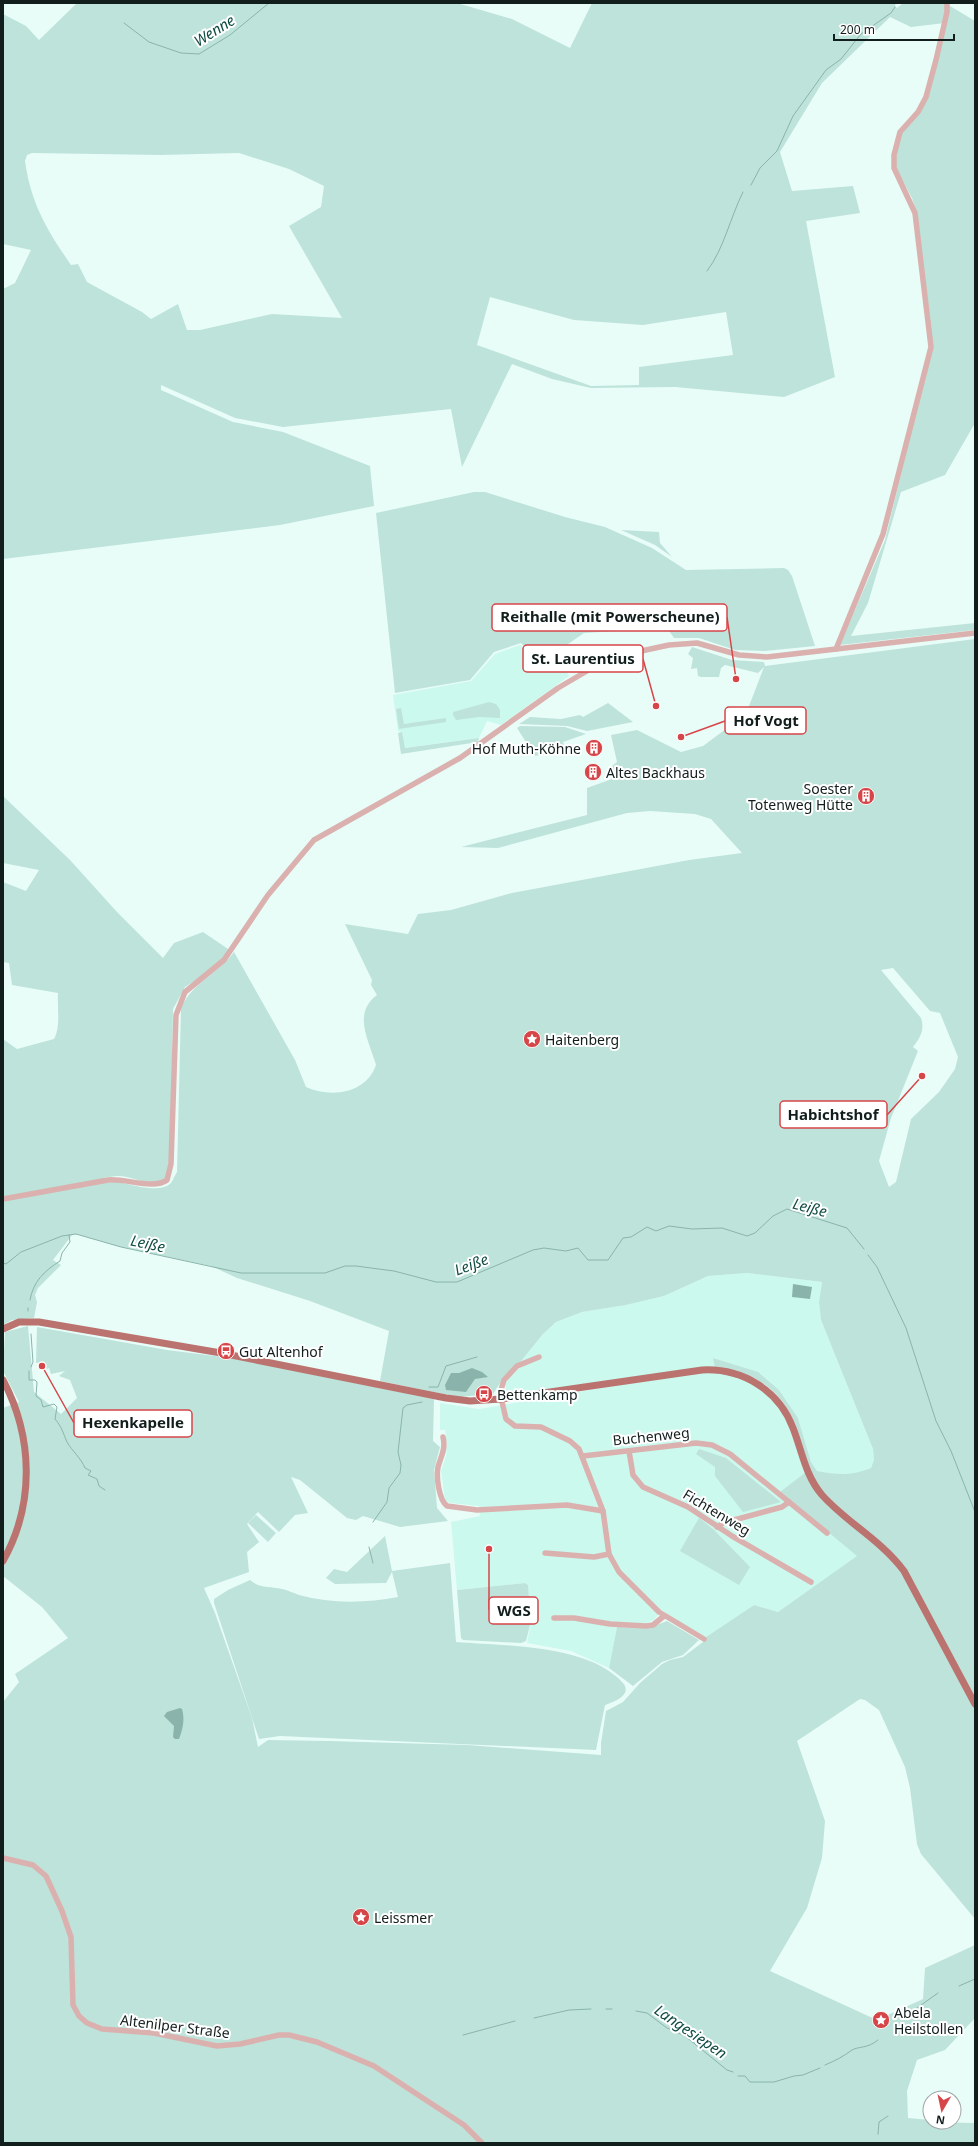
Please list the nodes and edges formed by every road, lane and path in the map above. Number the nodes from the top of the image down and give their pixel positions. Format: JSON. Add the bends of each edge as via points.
{"nodes":[{"id":1,"x":947,"y":3,"type":"edge"},
{"id":2,"x":975,"y":633,"type":"edge"},
{"id":3,"x":836,"y":649,"type":"junction"},
{"id":4,"x":3,"y":1198,"type":"edge"},
{"id":5,"x":3,"y":1329,"type":"edge"},
{"id":6,"x":539,"y":1357,"type":"dead end"},
{"id":7,"x":3,"y":1380,"type":"edge"},
{"id":8,"x":501,"y":1399,"type":"junction"},
{"id":9,"x":443,"y":1437,"type":"dead end"},
{"id":10,"x":629,"y":1451,"type":"junction"},
{"id":11,"x":582,"y":1456,"type":"junction"},
{"id":12,"x":789,"y":1502,"type":"junction"},
{"id":13,"x":603,"y":1511,"type":"junction"},
{"id":14,"x":717,"y":1527,"type":"junction"},
{"id":15,"x":827,"y":1533,"type":"dead end"},
{"id":16,"x":545,"y":1553,"type":"dead end"},
{"id":17,"x":609,"y":1554,"type":"junction"},
{"id":18,"x":3,"y":1561,"type":"edge"},
{"id":19,"x":811,"y":1582,"type":"dead end"},
{"id":20,"x":664,"y":1616,"type":"junction"},
{"id":21,"x":554,"y":1618,"type":"dead end"},
{"id":22,"x":704,"y":1639,"type":"dead end"},
{"id":23,"x":975,"y":1704,"type":"edge"},
{"id":24,"x":3,"y":1858,"type":"edge"},
{"id":25,"x":482,"y":2143,"type":"edge"}],
"edges":[{"from":1,"to":3,"type":"street","via":[[938,55],[926,97],[918,112],[900,132],[894,155],[894,168],[915,213],[931,347],[883,534]]},
{"from":2,"to":3,"type":"street"},
{"from":3,"to":4,"type":"street","via":[[790,656],[756,657],[688,642],[609,658],[556,688],[507,726],[444,768],[319,836],[268,895],[221,964],[195,983],[182,997],[176,1015],[171,1164],[167,1180],[153,1185],[124,1179],[108,1180]]},
{"from":5,"to":8,"type":"main road","via":[[19,1322],[39,1322],[213,1352],[446,1398],[470,1401]]},
{"from":6,"to":8,"type":"street","via":[[525,1361],[510,1371],[501,1386]]},
{"from":7,"to":18,"type":"main road","via":[[15,1407],[26,1452],[25,1497],[18,1528]]},
{"from":8,"to":11,"type":"street","via":[[505,1417],[510,1424],[544,1428],[570,1441]]},
{"from":8,"to":23,"type":"main road","via":[[707,1370],[736,1374],[762,1387],[777,1401],[789,1418],[805,1467],[821,1494],[887,1550],[904,1571]]},
{"from":9,"to":13,"type":"street","via":[[444,1449],[438,1469],[441,1496],[445,1504],[476,1510],[571,1506]]},
{"from":10,"to":11,"type":"street","name":"Buchenweg"},
{"from":10,"to":12,"type":"street","name":"Buchenweg","via":[[691,1443],[712,1445],[730,1454]]},
{"from":10,"to":14,"type":"street","name":"Fichtenweg","via":[[633,1475],[643,1487],[682,1504]]},
{"from":11,"to":13,"type":"street"},
{"from":12,"to":14,"type":"street","via":[[782,1507],[723,1523]]},
{"from":12,"to":15,"type":"street","name":"Buchenweg"},
{"from":13,"to":17,"type":"street"},
{"from":14,"to":19,"type":"street","name":"Fichtenweg"},
{"from":16,"to":17,"type":"street","via":[[594,1557]]},
{"from":17,"to":20,"type":"street","via":[[622,1577]]},
{"from":20,"to":21,"type":"street","via":[[653,1625],[646,1626]]},
{"from":20,"to":22,"type":"street"},
{"from":24,"to":25,"type":"street","name":"Altenilper Straße","via":[[33,1865],[46,1876],[70,1933],[73,2005],[84,2021],[102,2029],[154,2034],[217,2046],[240,2044],[284,2034],[318,2042],[374,2066],[464,2125]]}]}
